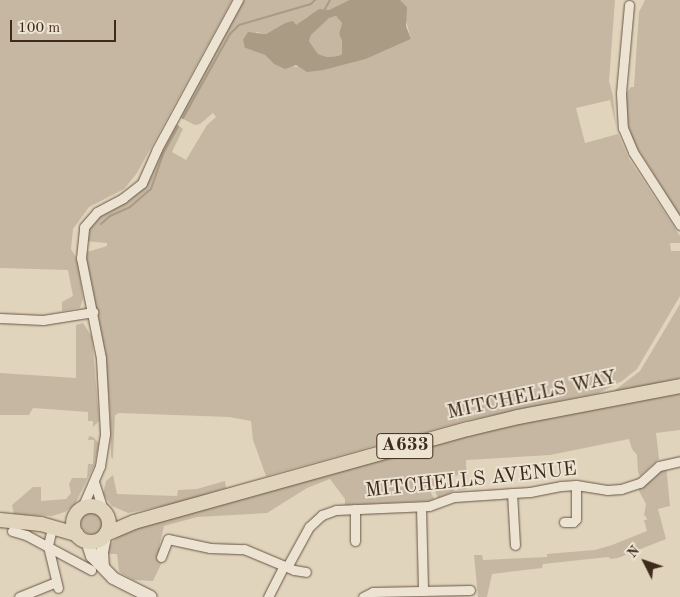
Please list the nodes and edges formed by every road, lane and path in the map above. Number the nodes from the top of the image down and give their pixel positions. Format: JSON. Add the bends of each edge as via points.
{"nodes":[{"id":1,"x":237,"y":2,"type":"edge"},
{"id":2,"x":630,"y":2,"type":"edge"},
{"id":3,"x":680,"y":224,"type":"edge"},
{"id":4,"x":93,"y":312,"type":"junction"},
{"id":5,"x":0,"y":318,"type":"edge"},
{"id":6,"x":680,"y":386,"type":"edge"},
{"id":7,"x":680,"y":460,"type":"edge"},
{"id":8,"x":94,"y":482,"type":"junction"},
{"id":9,"x":576,"y":485,"type":"junction"},
{"id":10,"x":512,"y":494,"type":"junction"},
{"id":11,"x":421,"y":507,"type":"junction"},
{"id":12,"x":355,"y":510,"type":"junction"},
{"id":13,"x":104,"y":511,"type":"junction"},
{"id":14,"x":78,"y":513,"type":"junction"},
{"id":15,"x":0,"y":520,"type":"edge"},
{"id":16,"x":134,"y":522,"type":"junction"},
{"id":17,"x":564,"y":522,"type":"dead end"},
{"id":18,"x":47,"y":526,"type":"junction"},
{"id":19,"x":12,"y":531,"type":"dead end"},
{"id":20,"x":106,"y":535,"type":"junction"},
{"id":21,"x":82,"y":538,"type":"junction"},
{"id":22,"x":356,"y":541,"type":"dead end"},
{"id":23,"x":515,"y":545,"type":"dead end"},
{"id":24,"x":48,"y":546,"type":"junction"},
{"id":25,"x":161,"y":557,"type":"dead end"},
{"id":26,"x":285,"y":567,"type":"junction"},
{"id":27,"x":98,"y":568,"type":"junction"},
{"id":28,"x":306,"y":572,"type":"dead end"},
{"id":29,"x":470,"y":590,"type":"dead end"},
{"id":30,"x":423,"y":591,"type":"junction"},
{"id":31,"x":19,"y":597,"type":"edge"},
{"id":32,"x":151,"y":597,"type":"edge"},
{"id":33,"x":268,"y":597,"type":"edge"},
{"id":34,"x":363,"y":597,"type":"edge"}],
"edges":[{"from":1,"to":4,"type":"street","via":[[157,149],[142,183],[97,212],[84,227],[80,258]]},
{"from":2,"to":3,"type":"street","via":[[621,93],[623,128],[633,152]]},
{"from":4,"to":5,"type":"street","via":[[43,320]]},
{"from":4,"to":8,"type":"street","via":[[104,396],[104,448]]},
{"from":6,"to":16,"type":"main road","name":"MITCHELLS WAY","number":"A633","via":[[468,429]]},
{"from":7,"to":9,"type":"street","name":"MITCHELLS AVENUE","via":[[659,466],[640,483],[621,489]]},
{"from":8,"to":13,"type":"street"},
{"from":8,"to":14,"type":"street"},
{"from":9,"to":10,"type":"street","name":"MITCHELLS AVENUE"},
{"from":9,"to":17,"type":"street","via":[[576,519]]},
{"from":10,"to":11,"type":"street","name":"MITCHELLS AVENUE","via":[[454,497]]},
{"from":10,"to":23,"type":"street"},
{"from":11,"to":12,"type":"street","name":"MITCHELLS AVENUE"},
{"from":11,"to":30,"type":"street"},
{"from":12,"to":22,"type":"street"},
{"from":12,"to":26,"type":"street","name":"MITCHELLS AVENUE","via":[[336,510],[315,521],[304,533]]},
{"from":13,"to":14,"type":"main road","via":[[90,506]]},
{"from":13,"to":16,"type":"main road"},
{"from":13,"to":20,"type":"main road","via":[[109,525]]},
{"from":14,"to":18,"type":"main road"},
{"from":14,"to":21,"type":"main road","via":[[74,525]]},
{"from":15,"to":18,"type":"main road"},
{"from":16,"to":20,"type":"main road","name":"MITCHELLS WAY"},
{"from":18,"to":21,"type":"main road"},
{"from":18,"to":24,"type":"street"},
{"from":19,"to":24,"type":"street"},
{"from":20,"to":21,"type":"main road","via":[[97,541]]},
{"from":20,"to":27,"type":"street"},
{"from":21,"to":27,"type":"street"},
{"from":24,"to":27,"type":"street"},
{"from":24,"to":31,"type":"street","via":[[57,585]]},
{"from":25,"to":26,"type":"street","via":[[168,539],[203,547],[244,549]]},
{"from":26,"to":28,"type":"street"},
{"from":26,"to":33,"type":"street","name":"MITCHELLS AVENUE"},
{"from":27,"to":32,"type":"street","via":[[120,583]]},
{"from":29,"to":30,"type":"street"},
{"from":30,"to":34,"type":"street","via":[[373,592]]}]}
